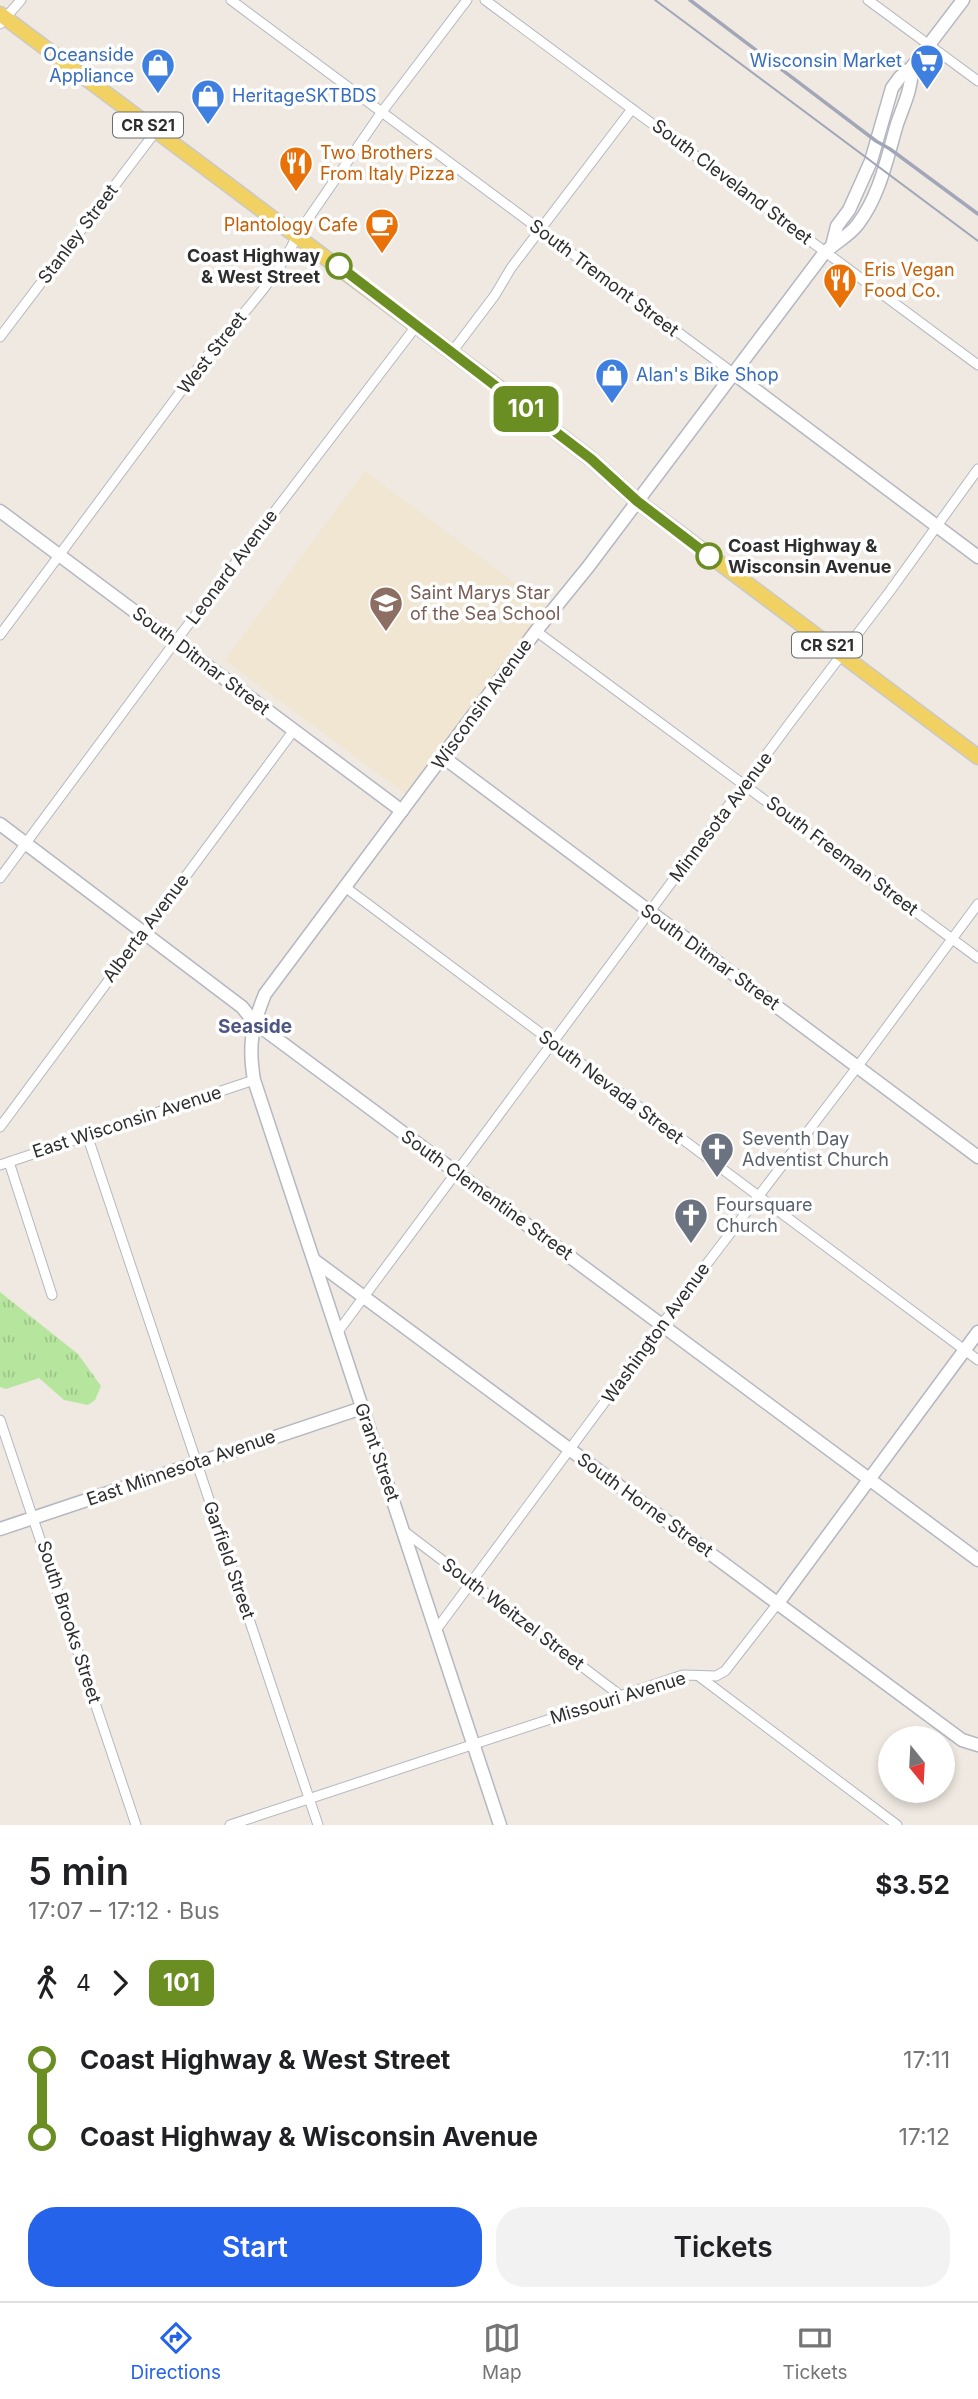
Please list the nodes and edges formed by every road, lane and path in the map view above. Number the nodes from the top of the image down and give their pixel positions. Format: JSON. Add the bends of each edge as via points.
{"nodes":[{"id":1,"x":21,"y":0,"type":"edge"},
{"id":2,"x":231,"y":0,"type":"edge"},
{"id":3,"x":467,"y":0,"type":"edge"},
{"id":4,"x":485,"y":0,"type":"edge"},
{"id":5,"x":868,"y":0,"type":"edge"},
{"id":6,"x":963,"y":0,"type":"edge"},
{"id":7,"x":2,"y":19,"type":"edge"},
{"id":8,"x":928,"y":44,"type":"junction"},
{"id":9,"x":978,"y":81,"type":"edge"},
{"id":10,"x":632,"y":109,"type":"junction"},
{"id":11,"x":381,"y":113,"type":"junction"},
{"id":12,"x":156,"y":131,"type":"junction"},
{"id":13,"x":540,"y":230,"type":"junction"},
{"id":14,"x":297,"y":234,"type":"junction"},
{"id":15,"x":828,"y":249,"type":"junction"},
{"id":16,"x":416,"y":325,"type":"junction"},
{"id":17,"x":0,"y":337,"type":"edge"},
{"id":18,"x":452,"y":352,"type":"junction"},
{"id":19,"x":978,"y":365,"type":"edge"},
{"id":20,"x":733,"y":373,"type":"junction"},
{"id":21,"x":978,"y":468,"type":"edge"},
{"id":22,"x":637,"y":501,"type":"junction"},
{"id":23,"x":0,"y":511,"type":"edge"},
{"id":24,"x":937,"y":526,"type":"junction"},
{"id":25,"x":60,"y":556,"type":"junction"},
{"id":26,"x":978,"y":557,"type":"edge"},
{"id":27,"x":536,"y":631,"type":"junction"},
{"id":28,"x":0,"y":635,"type":"edge"},
{"id":29,"x":175,"y":642,"type":"junction"},
{"id":30,"x":840,"y":655,"type":"junction"},
{"id":31,"x":294,"y":730,"type":"junction"},
{"id":32,"x":443,"y":757,"type":"junction"},
{"id":33,"x":978,"y":757,"type":"edge"},
{"id":34,"x":745,"y":784,"type":"junction"},
{"id":35,"x":402,"y":811,"type":"junction"},
{"id":36,"x":0,"y":824,"type":"edge"},
{"id":37,"x":26,"y":843,"type":"junction"},
{"id":38,"x":0,"y":878,"type":"edge"},
{"id":39,"x":345,"y":887,"type":"junction"},
{"id":40,"x":978,"y":904,"type":"edge"},
{"id":41,"x":650,"y":912,"type":"junction"},
{"id":42,"x":142,"y":933,"type":"junction"},
{"id":43,"x":952,"y":938,"type":"junction"},
{"id":44,"x":978,"y":958,"type":"edge"},
{"id":45,"x":254,"y":1022,"type":"junction"},
{"id":46,"x":553,"y":1043,"type":"junction"},
{"id":47,"x":858,"y":1066,"type":"junction"},
{"id":48,"x":254,"y":1080,"type":"junction"},
{"id":49,"x":0,"y":1127,"type":"edge"},
{"id":50,"x":87,"y":1135,"type":"junction"},
{"id":51,"x":978,"y":1157,"type":"edge"},
{"id":52,"x":4,"y":1163,"type":"edge"},
{"id":53,"x":456,"y":1172,"type":"junction"},
{"id":54,"x":758,"y":1196,"type":"junction"},
{"id":55,"x":314,"y":1259,"type":"junction"},
{"id":56,"x":52,"y":1295,"type":"dead end"},
{"id":57,"x":364,"y":1297,"type":"junction"},
{"id":58,"x":663,"y":1325,"type":"junction"},
{"id":59,"x":978,"y":1332,"type":"edge"},
{"id":60,"x":337,"y":1333,"type":"junction"},
{"id":61,"x":965,"y":1350,"type":"junction"},
{"id":62,"x":978,"y":1360,"type":"edge"},
{"id":63,"x":362,"y":1408,"type":"junction"},
{"id":64,"x":0,"y":1420,"type":"edge"},
{"id":65,"x":570,"y":1450,"type":"junction"},
{"id":66,"x":196,"y":1463,"type":"junction"},
{"id":67,"x":871,"y":1479,"type":"junction"},
{"id":68,"x":34,"y":1517,"type":"junction"},
{"id":69,"x":0,"y":1529,"type":"edge"},
{"id":70,"x":405,"y":1532,"type":"junction"},
{"id":71,"x":978,"y":1560,"type":"edge"},
{"id":72,"x":471,"y":1583,"type":"junction"},
{"id":73,"x":778,"y":1603,"type":"junction"},
{"id":74,"x":436,"y":1630,"type":"junction"},
{"id":75,"x":696,"y":1674,"type":"junction"},
{"id":76,"x":621,"y":1696,"type":"junction"},
{"id":77,"x":474,"y":1745,"type":"junction"},
{"id":78,"x":978,"y":1745,"type":"edge"},
{"id":79,"x":310,"y":1799,"type":"junction"},
{"id":80,"x":136,"y":1825,"type":"edge"},
{"id":81,"x":229,"y":1825,"type":"edge"},
{"id":82,"x":318,"y":1825,"type":"edge"},
{"id":83,"x":500,"y":1825,"type":"edge"},
{"id":84,"x":897,"y":1825,"type":"edge"}],
"edges":[{"from":1,"to":7,"type":"street"},
{"from":2,"to":11,"type":"street","name":"South Tremont Street"},
{"from":3,"to":11,"type":"street","name":"West Street"},
{"from":4,"to":10,"type":"street","name":"South Cleveland Street"},
{"from":5,"to":8,"type":"street"},
{"from":6,"to":8,"type":"street","name":"Wisconsin Avenue"},
{"from":7,"to":12,"type":"main road","number":"CR S21"},
{"from":8,"to":9,"type":"street"},
{"from":8,"to":15,"type":"street","name":"Wisconsin Avenue","via":[[892,88],[867,171]]},
{"from":10,"to":13,"type":"street"},
{"from":10,"to":15,"type":"street","name":"South Cleveland Street"},
{"from":11,"to":13,"type":"street","name":"South Tremont Street"},
{"from":11,"to":14,"type":"street","name":"West Street"},
{"from":12,"to":14,"type":"main road","number":"CR S21"},
{"from":12,"to":17,"type":"street","name":"Stanley Street"},
{"from":13,"to":18,"type":"street"},
{"from":13,"to":20,"type":"street","name":"South Tremont Street"},
{"from":14,"to":16,"type":"main road","number":"CR S21"},
{"from":14,"to":25,"type":"street","name":"West Street","via":[[291,249]]},
{"from":15,"to":19,"type":"street","name":"South Cleveland Street"},
{"from":15,"to":20,"type":"street","name":"Wisconsin Avenue"},
{"from":16,"to":18,"type":"main road","number":"CR S21"},
{"from":16,"to":29,"type":"street","name":"Leonard Avenue"},
{"from":18,"to":22,"type":"main road","number":"CR S21","via":[[591,459]]},
{"from":20,"to":22,"type":"street","name":"Wisconsin Avenue"},
{"from":20,"to":24,"type":"street","name":"South Tremont Street"},
{"from":21,"to":24,"type":"street","name":"Minnesota Avenue"},
{"from":22,"to":27,"type":"street","name":"Wisconsin Avenue"},
{"from":22,"to":30,"type":"main road","number":"CR S21"},
{"from":23,"to":25,"type":"street","name":"South Ditmar Street"},
{"from":24,"to":26,"type":"street","name":"South Tremont Street"},
{"from":24,"to":30,"type":"street","name":"Minnesota Avenue"},
{"from":25,"to":28,"type":"street","name":"West Street"},
{"from":25,"to":29,"type":"street","name":"South Ditmar Street"},
{"from":27,"to":32,"type":"street","name":"Wisconsin Avenue"},
{"from":27,"to":34,"type":"street","name":"South Freeman Street"},
{"from":29,"to":31,"type":"street","name":"South Ditmar Street"},
{"from":29,"to":37,"type":"street","name":"Leonard Avenue"},
{"from":30,"to":33,"type":"main road","number":"CR S21"},
{"from":30,"to":34,"type":"street","name":"Minnesota Avenue"},
{"from":31,"to":35,"type":"street","name":"South Ditmar Street"},
{"from":31,"to":42,"type":"street","name":"Alberta Avenue"},
{"from":32,"to":35,"type":"street","name":"Wisconsin Avenue"},
{"from":32,"to":41,"type":"street","name":"South Ditmar Street"},
{"from":34,"to":41,"type":"street","name":"Minnesota Avenue"},
{"from":34,"to":43,"type":"street","name":"South Freeman Street"},
{"from":35,"to":39,"type":"street","name":"Wisconsin Avenue"},
{"from":36,"to":37,"type":"street","name":"South Clementine Street"},
{"from":37,"to":38,"type":"street","name":"Leonard Avenue"},
{"from":37,"to":42,"type":"street","name":"South Clementine Street"},
{"from":39,"to":45,"type":"street","name":"Wisconsin Avenue","via":[[265,994]]},
{"from":39,"to":46,"type":"street","name":"South Nevada Street"},
{"from":40,"to":43,"type":"street","name":"Washington Avenue"},
{"from":41,"to":46,"type":"street","name":"Minnesota Avenue"},
{"from":41,"to":47,"type":"street","name":"South Ditmar Street"},
{"from":42,"to":45,"type":"street","name":"South Clementine Street","via":[[242,1007]]},
{"from":42,"to":49,"type":"street","name":"Alberta Avenue"},
{"from":43,"to":44,"type":"street","name":"South Freeman Street"},
{"from":43,"to":47,"type":"street","name":"Washington Avenue"},
{"from":45,"to":48,"type":"street","name":"Wisconsin Avenue","via":[[249,1054]]},
{"from":45,"to":53,"type":"street","name":"South Clementine Street"},
{"from":46,"to":53,"type":"street","name":"Minnesota Avenue"},
{"from":46,"to":54,"type":"street","name":"South Nevada Street"},
{"from":47,"to":51,"type":"street","name":"South Ditmar Street"},
{"from":47,"to":54,"type":"street","name":"Washington Avenue"},
{"from":48,"to":50,"type":"street","name":"East Wisconsin Avenue"},
{"from":48,"to":55,"type":"street","name":"Grant Street"},
{"from":50,"to":52,"type":"street","name":"East Wisconsin Avenue"},
{"from":50,"to":66,"type":"street","name":"Garfield Street"},
{"from":52,"to":56,"type":"street"},
{"from":53,"to":57,"type":"street","name":"Minnesota Avenue"},
{"from":53,"to":58,"type":"street","name":"South Clementine Street"},
{"from":54,"to":58,"type":"street","name":"Washington Avenue"},
{"from":54,"to":61,"type":"street","name":"South Nevada Street"},
{"from":55,"to":57,"type":"street","name":"South Horne Street"},
{"from":55,"to":60,"type":"street","name":"Grant Street"},
{"from":57,"to":60,"type":"street","name":"Minnesota Avenue"},
{"from":57,"to":65,"type":"street","name":"South Horne Street"},
{"from":58,"to":65,"type":"street","name":"Washington Avenue"},
{"from":58,"to":67,"type":"street","name":"South Clementine Street"},
{"from":59,"to":61,"type":"street","name":"Missouri Avenue"},
{"from":60,"to":63,"type":"street","name":"Grant Street"},
{"from":61,"to":62,"type":"street","name":"South Nevada Street"},
{"from":61,"to":67,"type":"street","name":"Missouri Avenue"},
{"from":63,"to":66,"type":"street","name":"East Minnesota Avenue"},
{"from":63,"to":70,"type":"street","name":"Grant Street"},
{"from":64,"to":68,"type":"street","name":"South Brooks Street"},
{"from":65,"to":72,"type":"street","name":"Washington Avenue"},
{"from":65,"to":73,"type":"street","name":"South Horne Street"},
{"from":66,"to":68,"type":"street","name":"East Minnesota Avenue"},
{"from":66,"to":79,"type":"street","name":"Garfield Street"},
{"from":67,"to":71,"type":"street","name":"South Clementine Street"},
{"from":67,"to":73,"type":"street","name":"Missouri Avenue"},
{"from":68,"to":69,"type":"street","name":"East Minnesota Avenue"},
{"from":68,"to":80,"type":"street","name":"South Brooks Street"},
{"from":70,"to":72,"type":"street","name":"South Weitzel Street"},
{"from":70,"to":74,"type":"street","name":"Grant Street"},
{"from":72,"to":74,"type":"street","name":"Washington Avenue"},
{"from":72,"to":76,"type":"street","name":"South Weitzel Street"},
{"from":73,"to":75,"type":"street","name":"Missouri Avenue","via":[[725,1671],[716,1676]]},
{"from":73,"to":78,"type":"street","name":"South Horne Street","via":[[962,1741]]},
{"from":74,"to":77,"type":"street","name":"Grant Street"},
{"from":75,"to":76,"type":"street","name":"Missouri Avenue"},
{"from":75,"to":84,"type":"street"},
{"from":76,"to":77,"type":"street","name":"Missouri Avenue"},
{"from":77,"to":79,"type":"street","name":"Missouri Avenue"},
{"from":77,"to":83,"type":"street","name":"Grant Street"},
{"from":79,"to":81,"type":"street","name":"Missouri Avenue"},
{"from":79,"to":82,"type":"street","name":"Garfield Street"}]}
